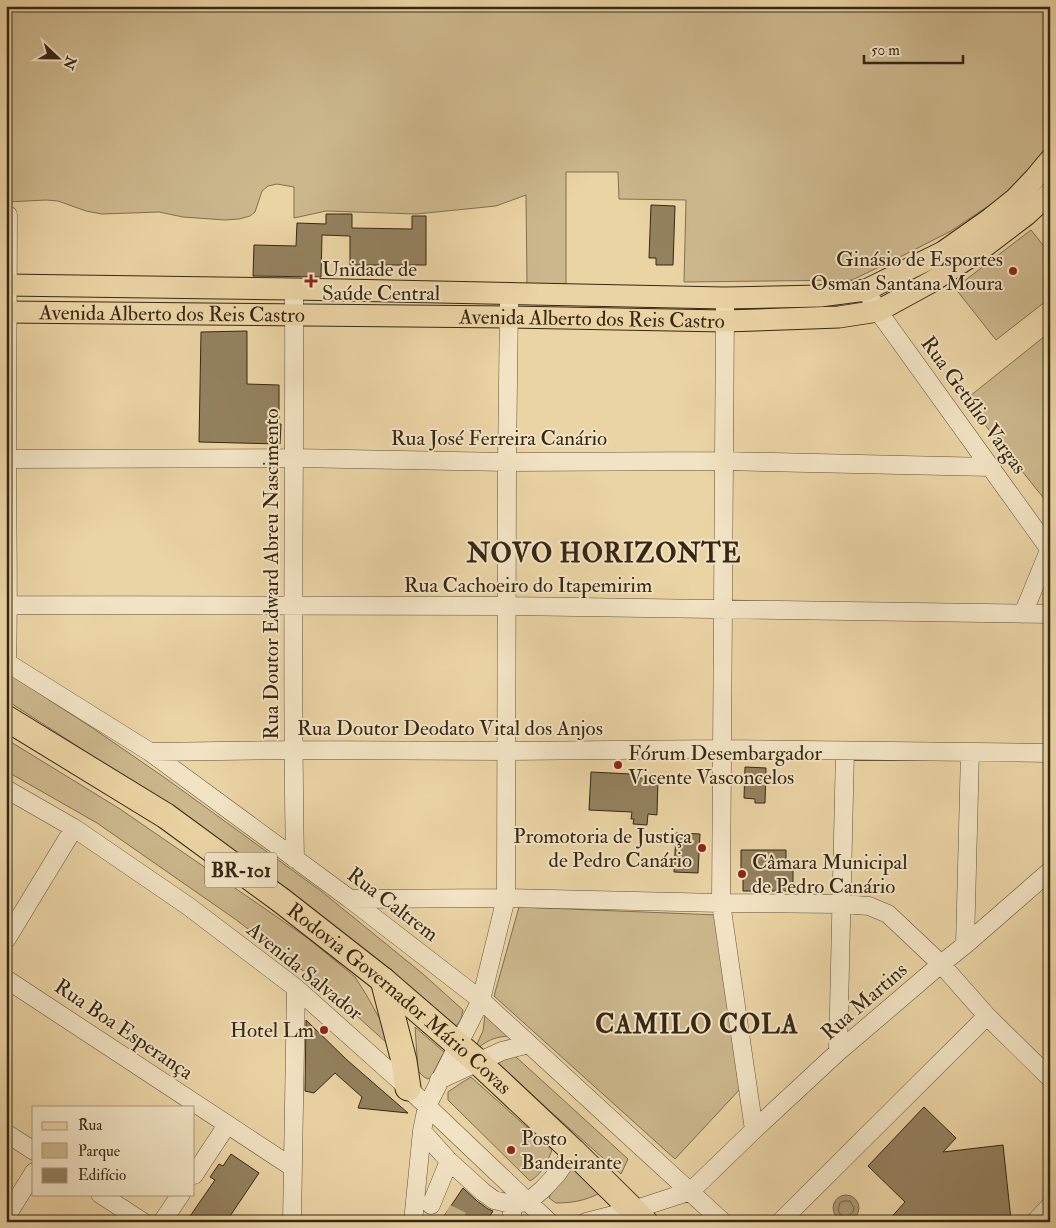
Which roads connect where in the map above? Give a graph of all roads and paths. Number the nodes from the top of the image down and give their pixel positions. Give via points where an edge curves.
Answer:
1 (1050, 160) edge
2 (1050, 193) edge
3 (8, 214) dead end
4 (7, 285) edge
5 (294, 289) junction
6 (866, 290) junction
7 (510, 293) junction
8 (724, 298) junction
9 (878, 310) junction
10 (7, 312) edge
11 (294, 315) junction
12 (509, 317) junction
13 (725, 321) junction
14 (294, 458) junction
15 (6, 459) edge
16 (724, 461) junction
17 (507, 462) junction
18 (991, 467) junction
19 (1050, 549) edge
20 (7, 605) edge
21 (292, 606) junction
22 (508, 606) junction
23 (723, 609) junction
24 (1023, 614) junction
25 (1050, 614) edge
26 (7, 662) edge
27 (6, 718) edge
28 (722, 749) junction
29 (293, 750) junction
30 (507, 751) junction
31 (845, 751) junction
32 (150, 752) junction
33 (970, 752) junction
34 (1050, 753) edge
35 (6, 789) edge
36 (74, 828) junction
37 (295, 859) junction
38 (1050, 871) edge
39 (506, 898) junction
40 (350, 899) junction
41 (721, 903) junction
42 (842, 904) junction
43 (6, 940) edge
44 (965, 945) junction
45 (941, 964) junction
46 (6, 978) edge
47 (383, 980) junction
48 (296, 988) junction
49 (481, 1000) junction
50 (987, 1016) junction
51 (528, 1044) junction
52 (459, 1045) junction
53 (838, 1052) junction
54 (478, 1062) junction
55 (1050, 1078) edge
56 (440, 1080) junction
57 (408, 1088) junction
58 (427, 1106) junction
59 (228, 1125) junction
60 (754, 1130) junction
61 (422, 1131) junction
62 (6, 1132) edge
63 (32, 1150) edge
64 (573, 1151) junction
65 (449, 1161) junction
66 (292, 1167) junction
67 (195, 1174) edge
68 (32, 1175) edge
69 (691, 1191) junction
70 (103, 1196) edge
71 (180, 1196) edge
72 (528, 1202) junction
73 (510, 1204) junction
74 (431, 1205) junction
75 (1050, 1206) edge
76 (640, 1216) edge
77 (6, 1217) edge
78 (142, 1222) edge
79 (162, 1222) edge
80 (292, 1222) edge
81 (413, 1222) edge
82 (513, 1222) edge
83 (549, 1222) edge
84 (586, 1222) edge
85 (723, 1222) edge
86 (780, 1222) edge
87 (1035, 1222) edge

1 - 6 main road, Avenida Alberto dos Reis Castro via 1015,198 990,219 943,252
2 - 9 main road, Avenida Alberto dos Reis Castro via 976,253
3 - 4 street
4 - 5 main road, Avenida Alberto dos Reis Castro
4 - 10 street
5 - 7 main road, Avenida Alberto dos Reis Castro
5 - 11 street, Rua Doutor Edward Abreu Nascimento
6 - 8 main road, Avenida Alberto dos Reis Castro via 820,296
6 - 9 street, Rua Getúlio Vargas
7 - 8 main road, Avenida Alberto dos Reis Castro
7 - 12 street
8 - 13 street
9 - 13 main road, Avenida Alberto dos Reis Castro via 840,316
9 - 18 street, Rua Getúlio Vargas
10 - 11 main road, Avenida Alberto dos Reis Castro
10 - 15 street
11 - 12 main road, Avenida Alberto dos Reis Castro
11 - 14 street, Rua Doutor Edward Abreu Nascimento
12 - 13 main road, Avenida Alberto dos Reis Castro
12 - 17 street
13 - 16 street
14 - 15 street, Rua José Ferreira Canário
14 - 17 street, Rua José Ferreira Canário
14 - 21 street, Rua Doutor Edward Abreu Nascimento
15 - 20 street
16 - 17 street, Rua José Ferreira Canário
16 - 18 street, Rua José Ferreira Canário
16 - 23 street
17 - 22 street
18 - 19 street, Rua Getúlio Vargas
19 - 24 street
20 - 21 street, Rua Cachoeiro do Itapemirim
20 - 26 street
21 - 22 street, Rua Cachoeiro do Itapemirim
21 - 29 street, Rua Doutor Edward Abreu Nascimento
22 - 23 street, Rua Cachoeiro do Itapemirim
22 - 30 street
23 - 24 street, Rua Cachoeiro do Itapemirim
23 - 28 street
24 - 25 street, Rua Cachoeiro do Itapemirim
26 - 32 street, Rua Caltrem
27 - 47 highway, Rodovia Governador Mário Covas / BR-101 via 166,816
28 - 30 street, Rua Doutor Deodato Vital dos Anjos
28 - 31 street, Rua Doutor Deodato Vital dos Anjos
28 - 41 street
29 - 30 street, Rua Doutor Deodato Vital dos Anjos
29 - 32 street, Rua Doutor Deodato Vital dos Anjos
29 - 37 street, Rua Doutor Edward Abreu Nascimento
30 - 39 street
31 - 33 street, Rua Doutor Deodato Vital dos Anjos
31 - 42 street
32 - 37 street, Rua Caltrem
33 - 34 street, Rua Doutor Deodato Vital dos Anjos
33 - 44 street
35 - 36 street, Avenida Salvador
36 - 43 street
36 - 48 street, Avenida Salvador via 188,906
37 - 40 street, Rua Caltrem
38 - 44 street, Rua Martins
39 - 40 street
39 - 41 street
39 - 49 street
40 - 49 street, Rua Caltrem
41 - 42 street
41 - 60 street
42 - 45 street via 870,906 888,914
42 - 53 street
44 - 45 street, Rua Martins
45 - 50 street
45 - 53 street, Rua Martins
46 - 59 street, Rua Boa Esperança
47 - 52 highway, Rodovia Governador Mário Covas / BR-101
47 - 57 highway
48 - 57 street, Avenida Salvador
48 - 66 street
49 - 51 street, Rua Caltrem
49 - 52 street
50 - 55 street
50 - 86 street
51 - 54 street
51 - 69 street, Rua Caltrem
52 - 54 highway, Rodovia Governador Mário Covas / BR-101
52 - 56 street
53 - 60 street, Rua Martins
54 - 56 street
54 - 64 highway, Rodovia Governador Mário Covas / BR-101
56 - 58 street
57 - 58 street, Avenida Salvador
58 - 61 street
58 - 72 street, Avenida Salvador
59 - 66 street, Rua Boa Esperança
59 - 67 street
60 - 69 street, Rua Martins
61 - 65 street
61 - 74 street
62 - 63 street
64 - 72 street via 557,1174
64 - 76 highway, Rodovia Governador Mário Covas / BR-101
65 - 73 street via 494,1200
65 - 74 street
66 - 80 street
68 - 77 street
69 - 76 street, Rua Martins
69 - 85 street, Rua Caltrem
70 - 78 street
71 - 79 street
72 - 73 street
72 - 83 street, Avenida Salvador
73 - 82 street
74 - 81 street
75 - 87 street
76 - 84 street, Rua Martins

